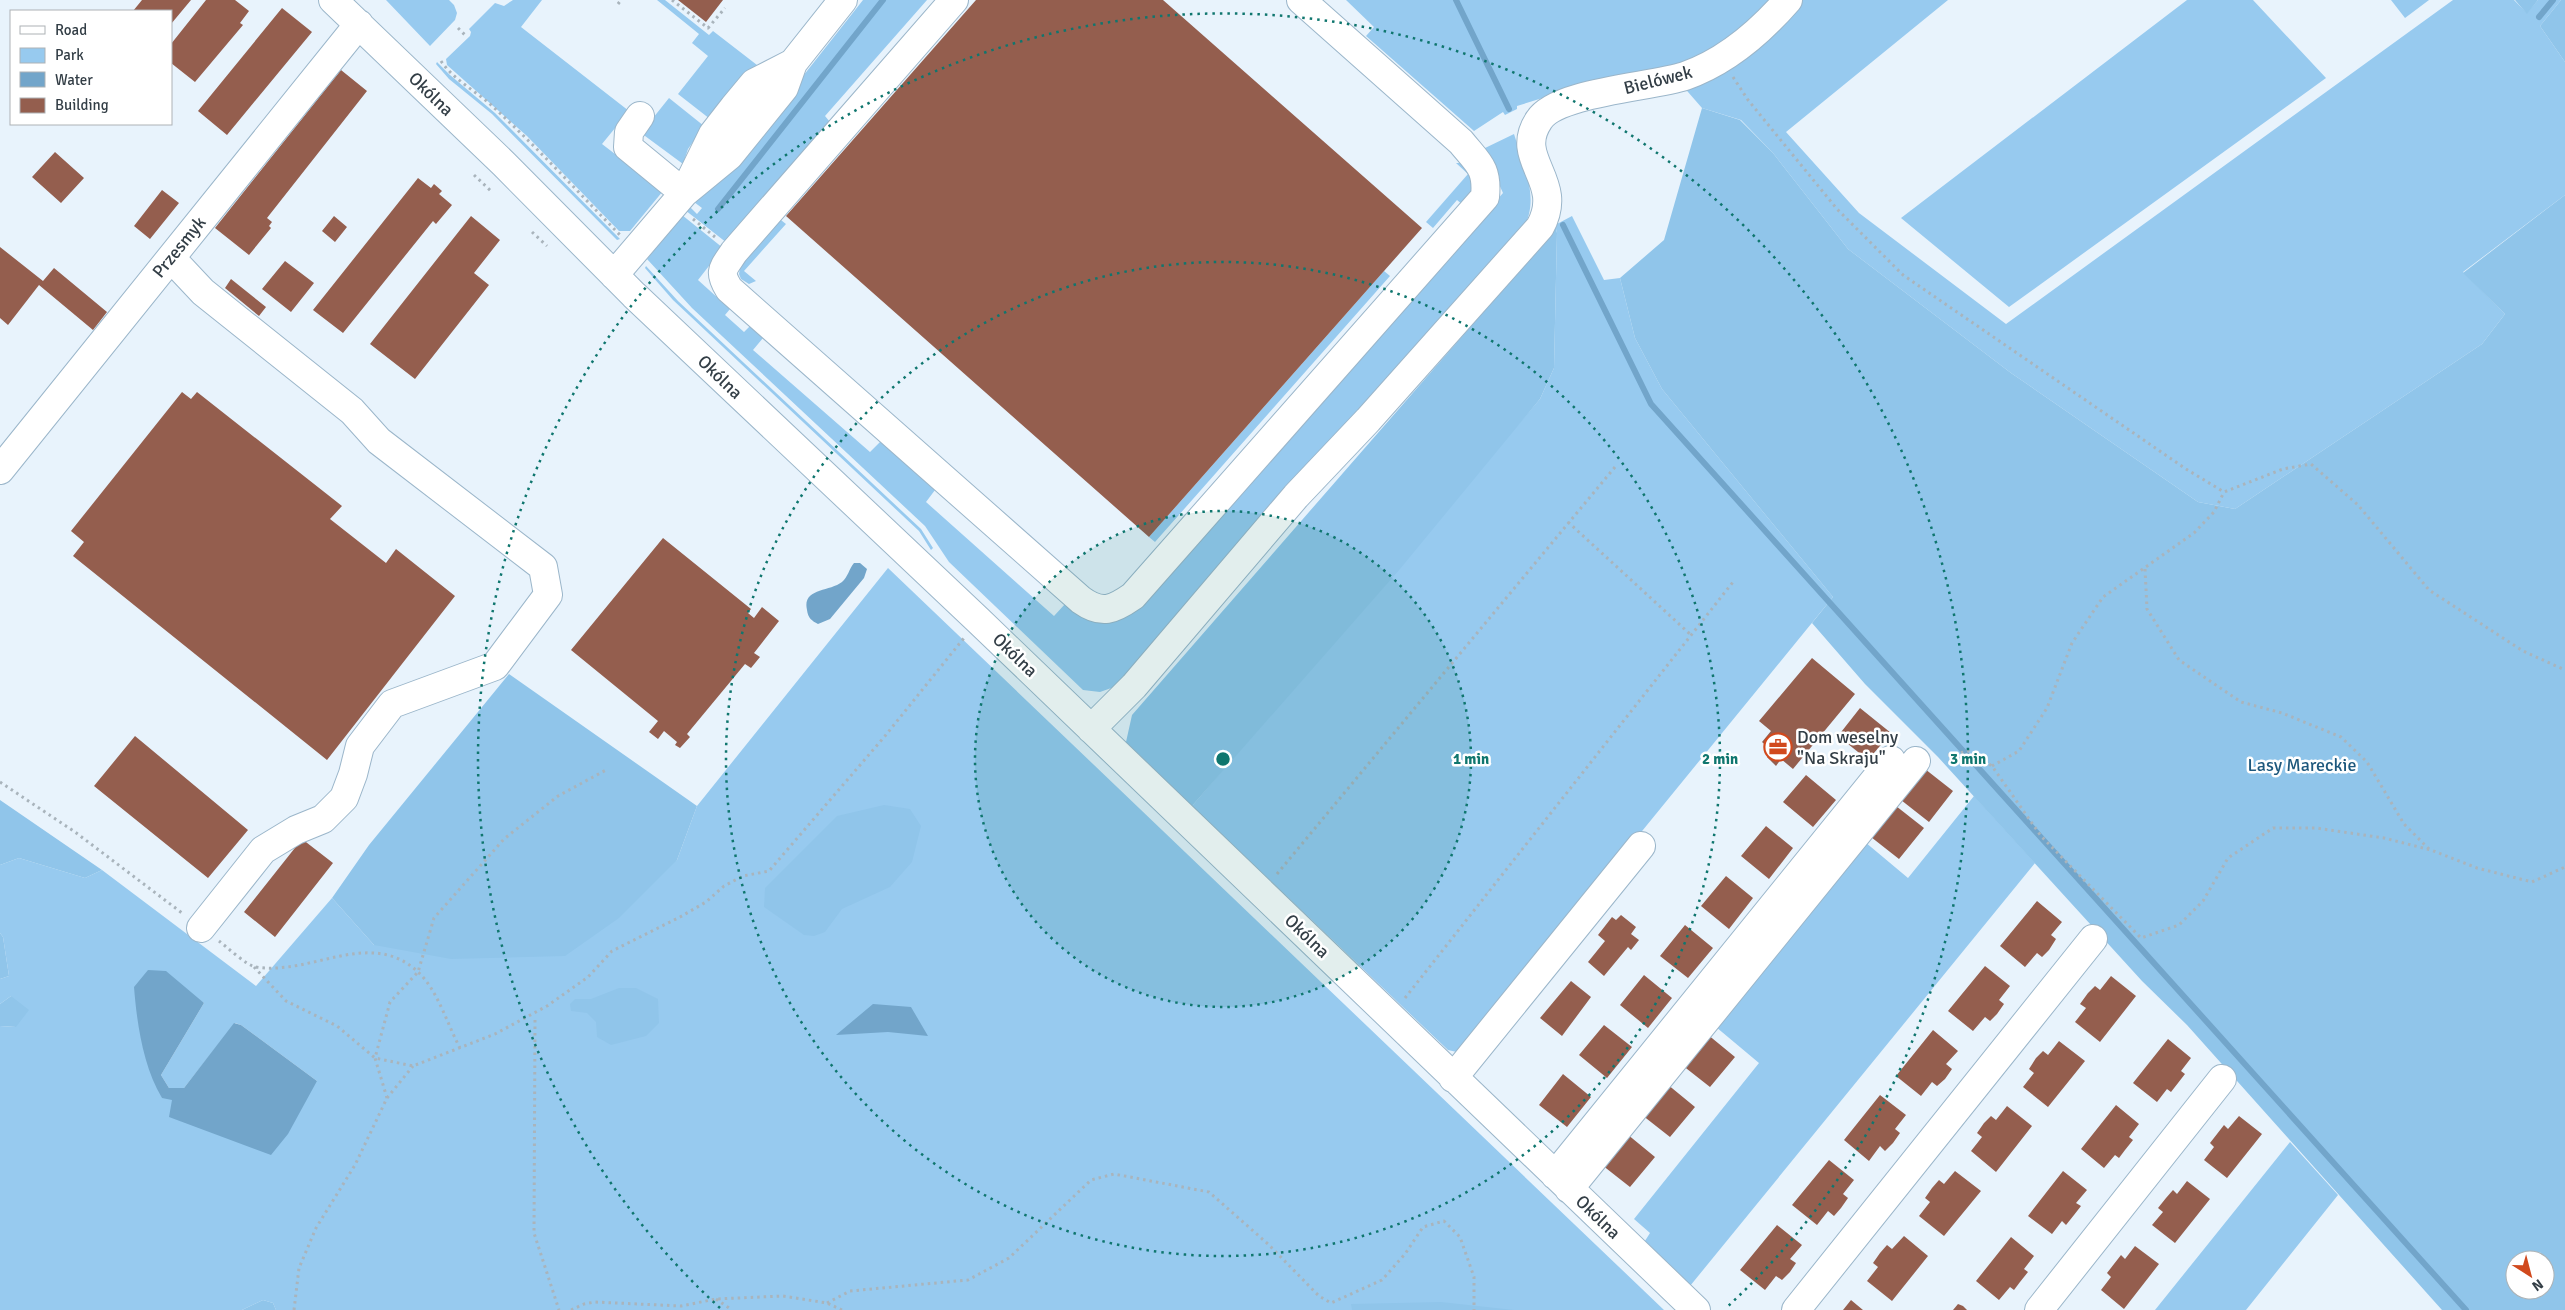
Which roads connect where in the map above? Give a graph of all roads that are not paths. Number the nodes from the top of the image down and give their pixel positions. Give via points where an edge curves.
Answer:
1 (334, 0) edge
2 (843, 0) edge
3 (954, 0) edge
4 (1301, 0) edge
5 (1788, 0) edge
6 (359, 24) junction
7 (640, 116) dead end
8 (684, 193) junction
9 (171, 258) junction
10 (614, 276) junction
11 (0, 470) edge
12 (1091, 729) junction
13 (1904, 760) dead end
14 (1641, 846) dead end
15 (201, 928) dead end
16 (2093, 939) dead end
17 (1453, 1078) junction
18 (2222, 1079) dead end
19 (1562, 1182) junction
20 (1696, 1310) edge
21 (1796, 1310) edge
22 (2039, 1310) edge

1 - 6 street, Okólna
2 - 8 street via 793,63 754,83 713,134
3 - 4 street via 734,252 722,271 722,278 729,289 1081,600 1092,608 1106,610 1133,596 1485,197 1487,180 1481,166 1461,142
5 - 12 street, Bielówek via 1756,32 1722,57 1685,76 1561,103 1540,118 1531,144 1534,160 1548,189 1549,200 1540,227 1296,496 1134,686
6 - 9 street, Przesmyk
6 - 10 street, Okólna
7 - 8 street via 629,132 628,147
8 - 10 street
9 - 11 street, Przesmyk
9 - 15 street via 202,292 352,411 379,441 543,567 548,595 495,666 392,704 360,746 344,798 322,819 262,850
10 - 12 street, Okólna
12 - 17 street, Okólna
13 - 19 street
14 - 17 street
16 - 21 street
17 - 19 street, Okólna
18 - 22 street
19 - 20 street, Okólna

